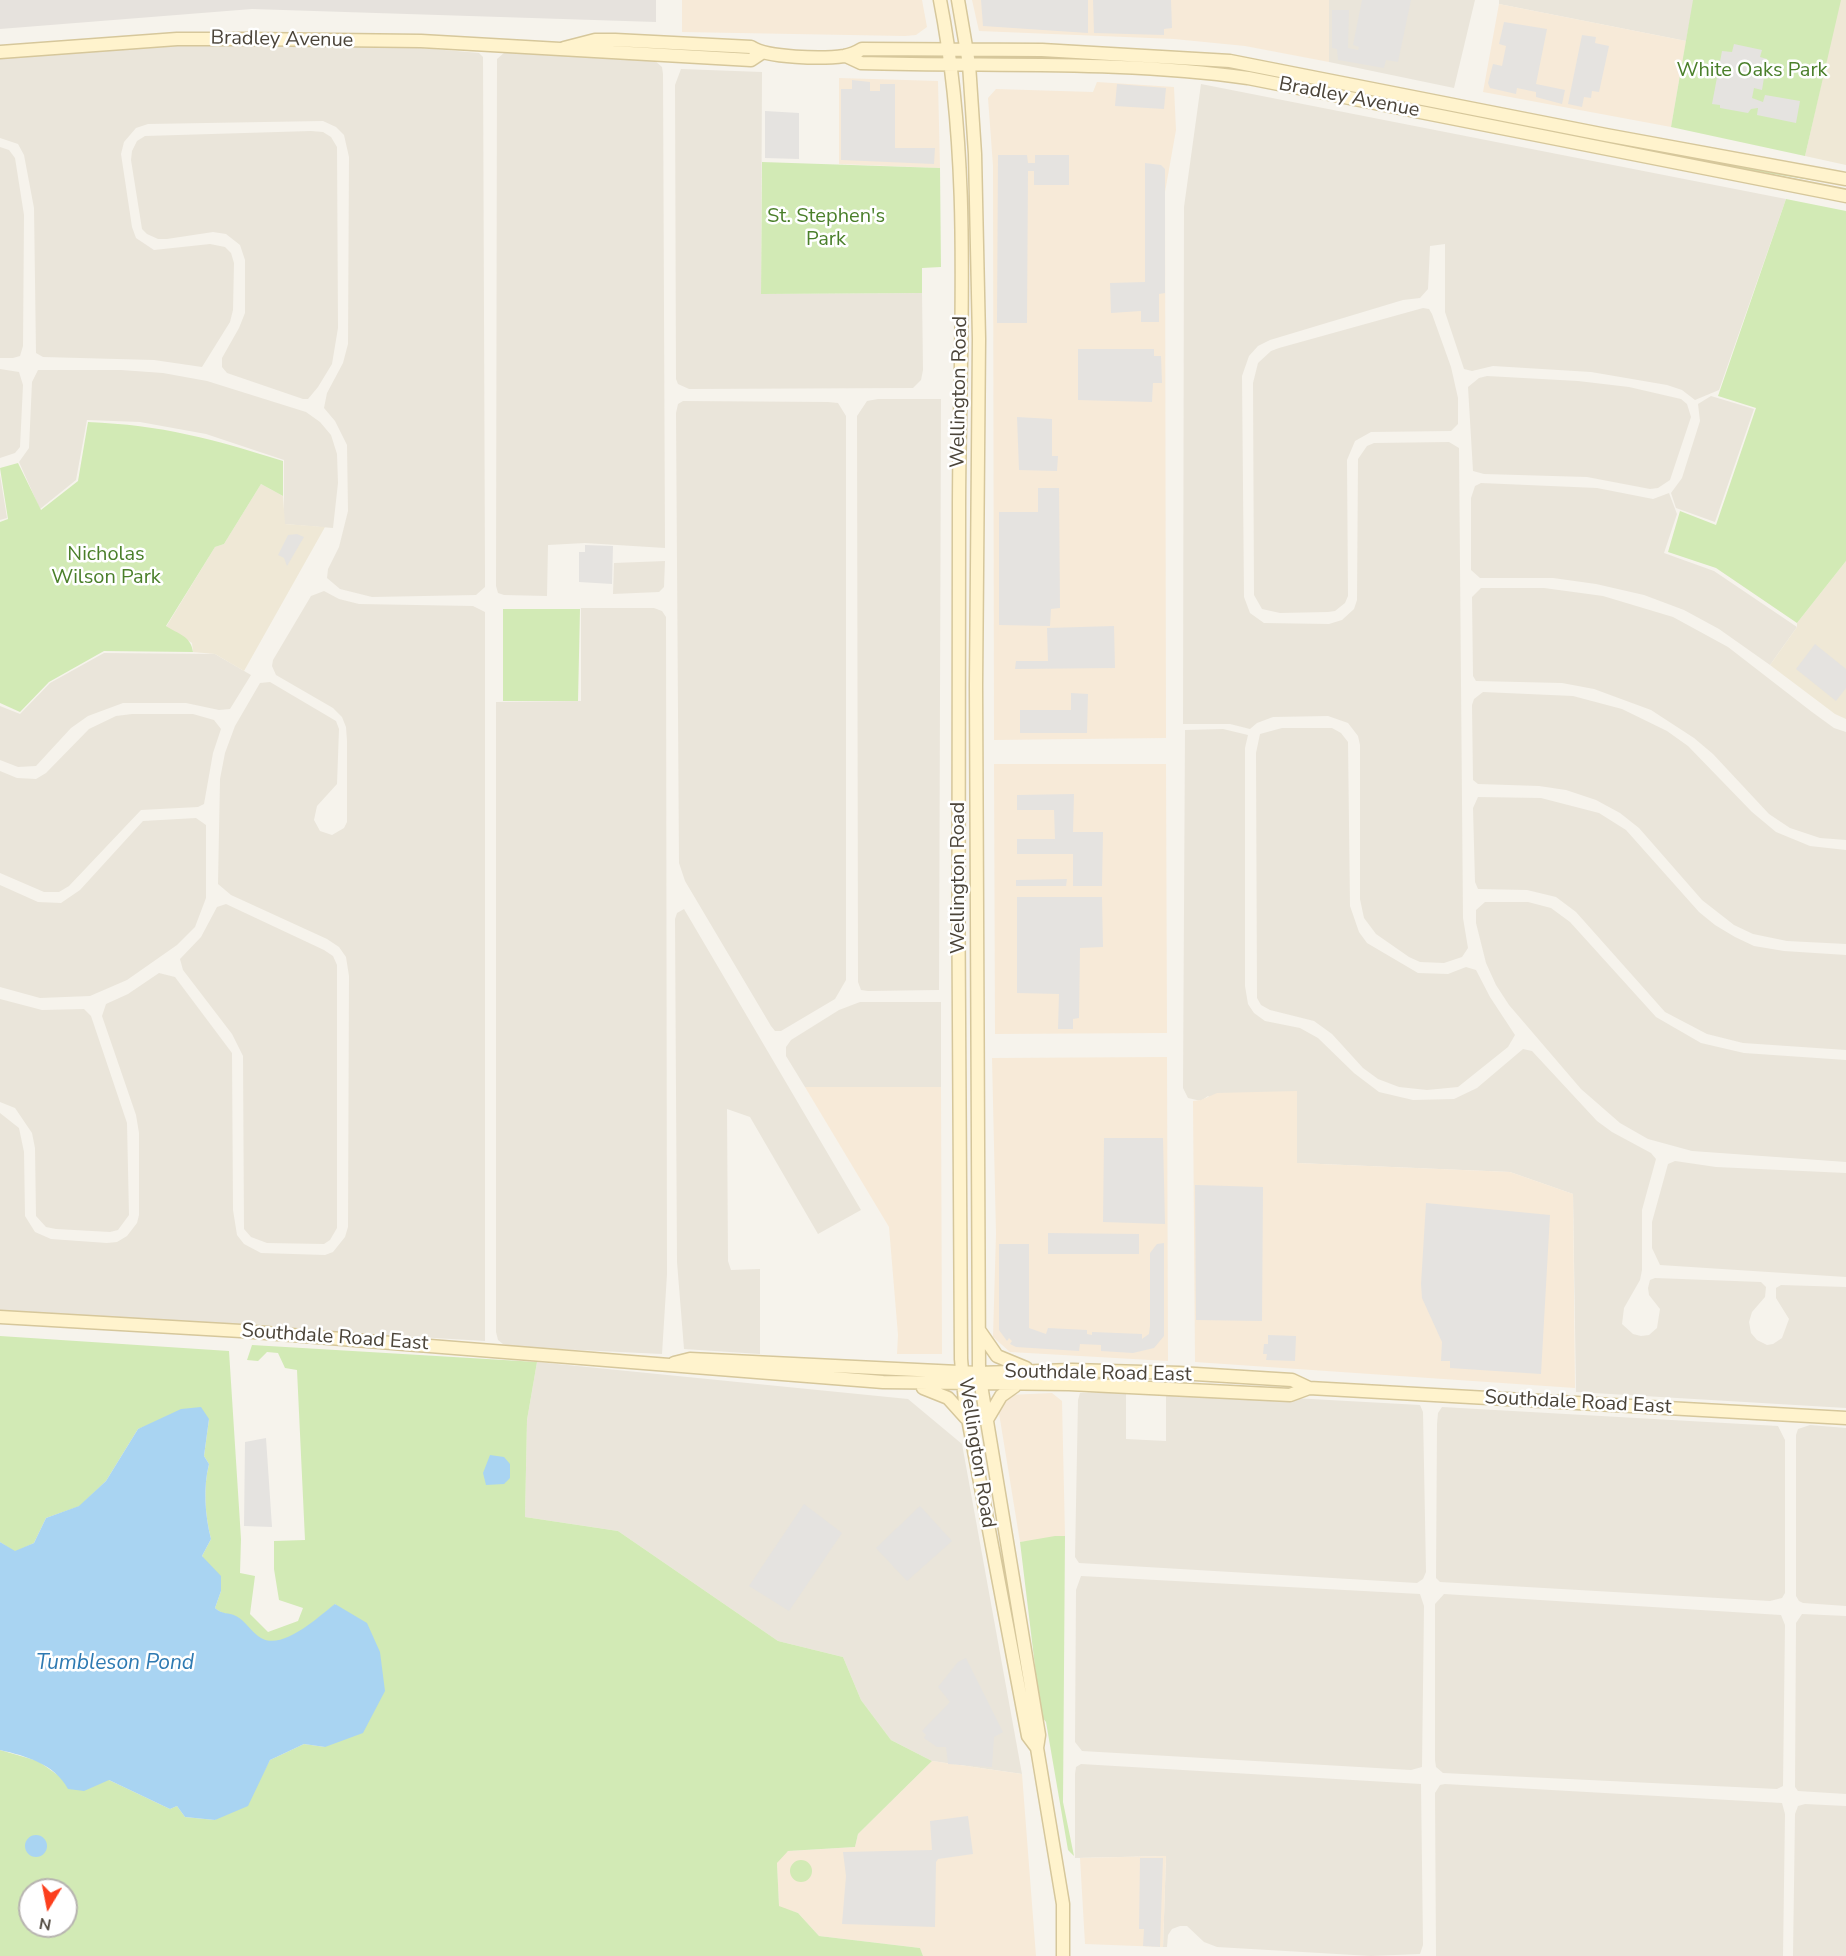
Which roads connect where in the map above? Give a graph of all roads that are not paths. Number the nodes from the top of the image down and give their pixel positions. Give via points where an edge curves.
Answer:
1 (940, 0) edge
2 (958, 0) edge
3 (950, 49) junction
4 (967, 49) junction
5 (0, 52) edge
6 (846, 56) junction
7 (969, 64) junction
8 (952, 65) junction
9 (1846, 179) edge
10 (1846, 196) edge
11 (960, 1113) junction
12 (977, 1114) junction
13 (0, 1317) edge
14 (978, 1329) junction
15 (670, 1364) junction
16 (1036, 1371) junction
17 (963, 1372) junction
18 (980, 1379) junction
19 (910, 1384) junction
20 (963, 1385) junction
21 (1019, 1385) junction
22 (1310, 1388) junction
23 (988, 1418) junction
24 (1846, 1418) edge
25 (968, 1422) junction
26 (1037, 1748) junction
27 (1063, 1956) edge

1 - 3 main road, Wellington Road
2 - 4 main road, Wellington Road
3 - 4 main road, Bradley Avenue
3 - 6 main road, Bradley Avenue via 862,49
3 - 8 main road, Wellington Road
4 - 7 main road, Wellington Road
4 - 9 main road, Bradley Avenue via 1178,56 1248,63
5 - 6 main road, Bradley Avenue via 177,39 421,41 564,48 595,40 615,40 751,47 760,54
6 - 8 main road, Bradley Avenue via 861,63
7 - 8 main road, Bradley Avenue
7 - 10 main road, Bradley Avenue via 1163,69 1248,78
7 - 12 main road, Wellington Road via 979,339
8 - 11 main road, Wellington Road via 962,256
11 - 12 main road
11 - 17 main road, Wellington Road
12 - 14 main road, Wellington Road
13 - 15 main road, Southdale Road East
14 - 16 main road via 997,1356
14 - 18 main road, Wellington Road
15 - 17 main road, Southdale Road East via 690,1359
15 - 19 main road, Southdale Road East
16 - 18 main road, Southdale Road East
16 - 22 main road, Southdale Road East via 1179,1373 1292,1380
17 - 18 main road, Southdale Road East
17 - 20 main road, Wellington Road
18 - 20 main road, Southdale Road East
18 - 21 main road, Southdale Road East
18 - 23 main road, Wellington Road
19 - 20 main road, Southdale Road East
19 - 25 main road via 948,1398
20 - 25 main road, Wellington Road
21 - 22 main road, Southdale Road East via 1080,1384 1290,1395
21 - 23 main road via 1004,1392
22 - 24 main road, Southdale Road East
23 - 26 main road, Wellington Road via 1039,1736
25 - 26 main road, Wellington Road via 1028,1736
26 - 27 main road, Wellington Road via 1063,1904

